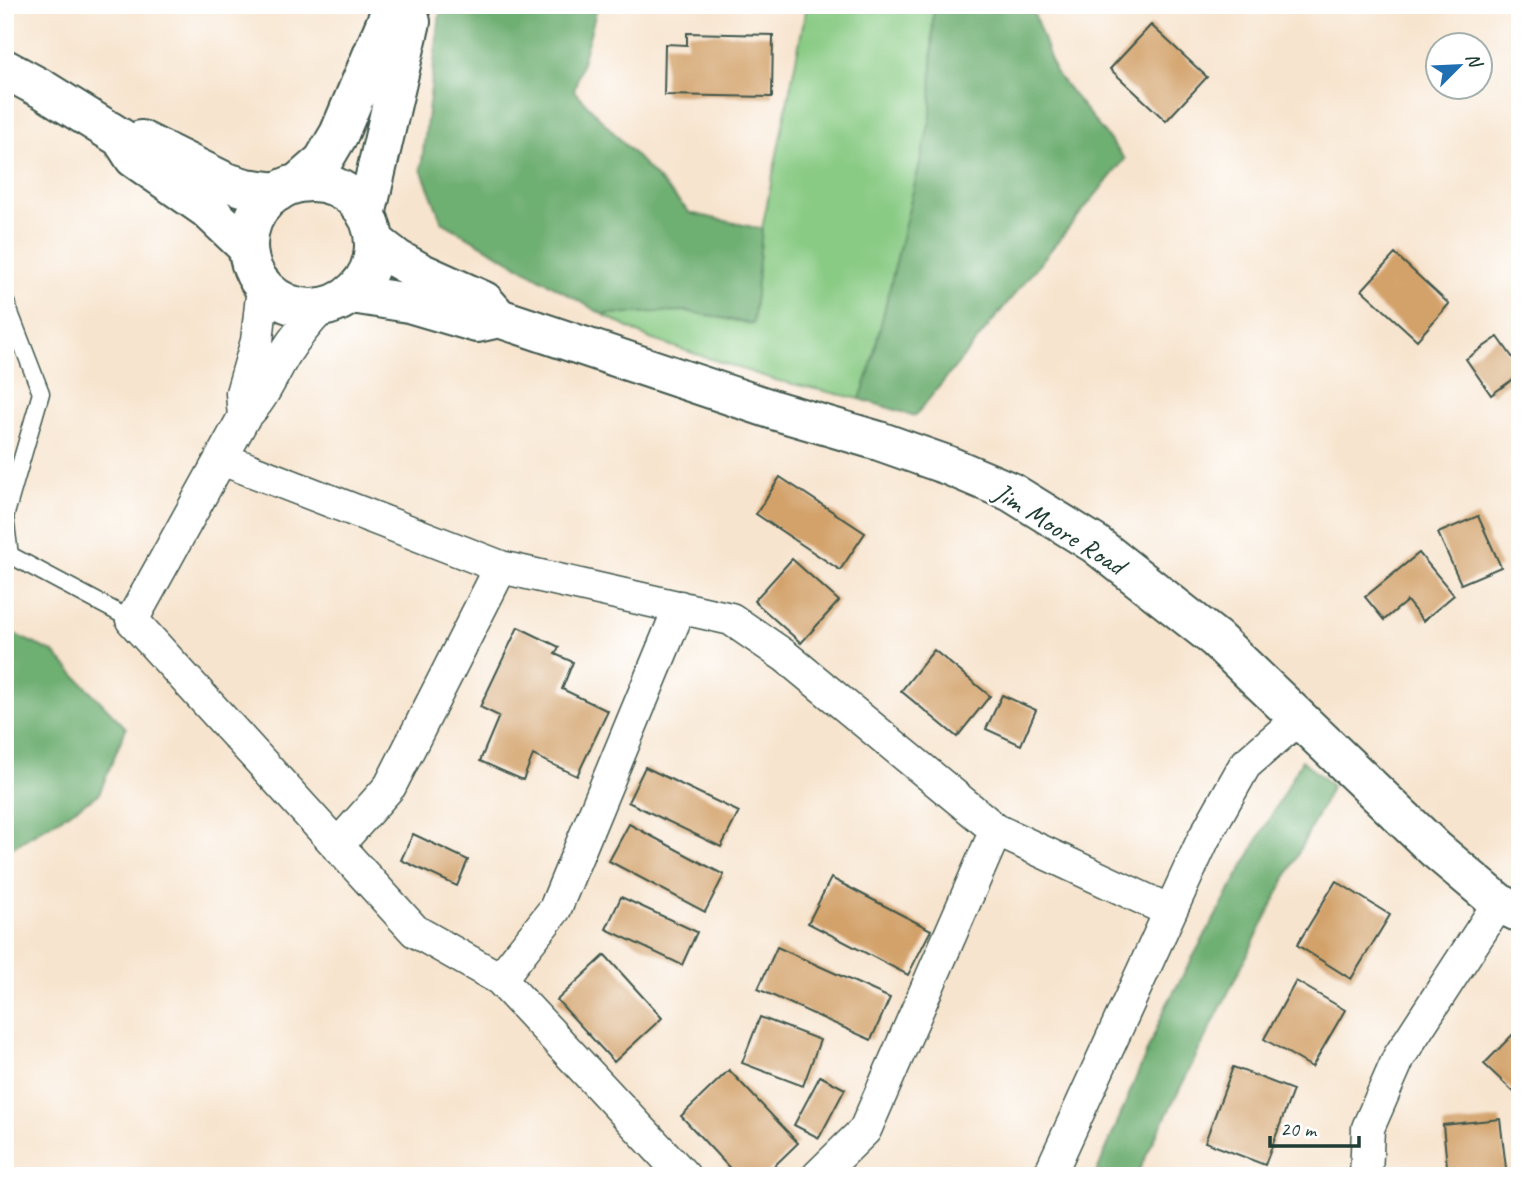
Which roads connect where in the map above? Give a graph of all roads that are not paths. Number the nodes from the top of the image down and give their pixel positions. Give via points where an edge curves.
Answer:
1 (399, 5) edge
2 (406, 5) edge
3 (5, 69) edge
4 (121, 138) junction
5 (289, 187) junction
6 (370, 228) junction
7 (247, 247) junction
8 (263, 287) junction
9 (5, 300) edge
10 (336, 301) junction
11 (499, 318) junction
12 (244, 417) junction
13 (222, 459) junction
14 (500, 567) junction
15 (680, 607) junction
16 (132, 621) junction
17 (1298, 719) junction
18 (996, 830) junction
19 (337, 846) junction
20 (1509, 908) edge
21 (1170, 911) junction
22 (500, 979) junction
23 (684, 1176) edge
24 (818, 1176) edge
25 (1049, 1176) edge
26 (1366, 1176) edge

1 - 5 street via 389,15 323,161
2 - 6 street via 411,22
3 - 4 street
4 - 5 street via 142,140 246,188
4 - 7 street via 134,158 207,209
5 - 6 street via 320,183 339,189 356,201
5 - 7 street via 262,203 247,231
6 - 10 street via 372,262 364,280
6 - 11 street, Jim Moore Road via 397,259 484,301
7 - 8 street
8 - 10 street via 282,301 304,308
8 - 12 street via 257,341 242,393
9 - 16 lane via 41,393 5,517 10,555
10 - 11 street, Jim Moore Road via 409,303 477,324
10 - 12 street via 306,323 259,404
11 - 17 street, Jim Moore Road via 879,441 1011,492 1095,544 1216,639
12 - 13 street
13 - 14 street
13 - 16 street
14 - 15 street
14 - 19 street via 390,786
15 - 18 street via 731,619 785,656
15 - 22 street via 555,909
16 - 19 street
17 - 20 street, Jim Moore Road via 1435,849
17 - 21 street via 1244,765
18 - 21 street
18 - 24 street via 864,1130
19 - 22 street via 415,931
20 - 26 street via 1399,1057 1368,1128
21 - 25 street
22 - 23 street

